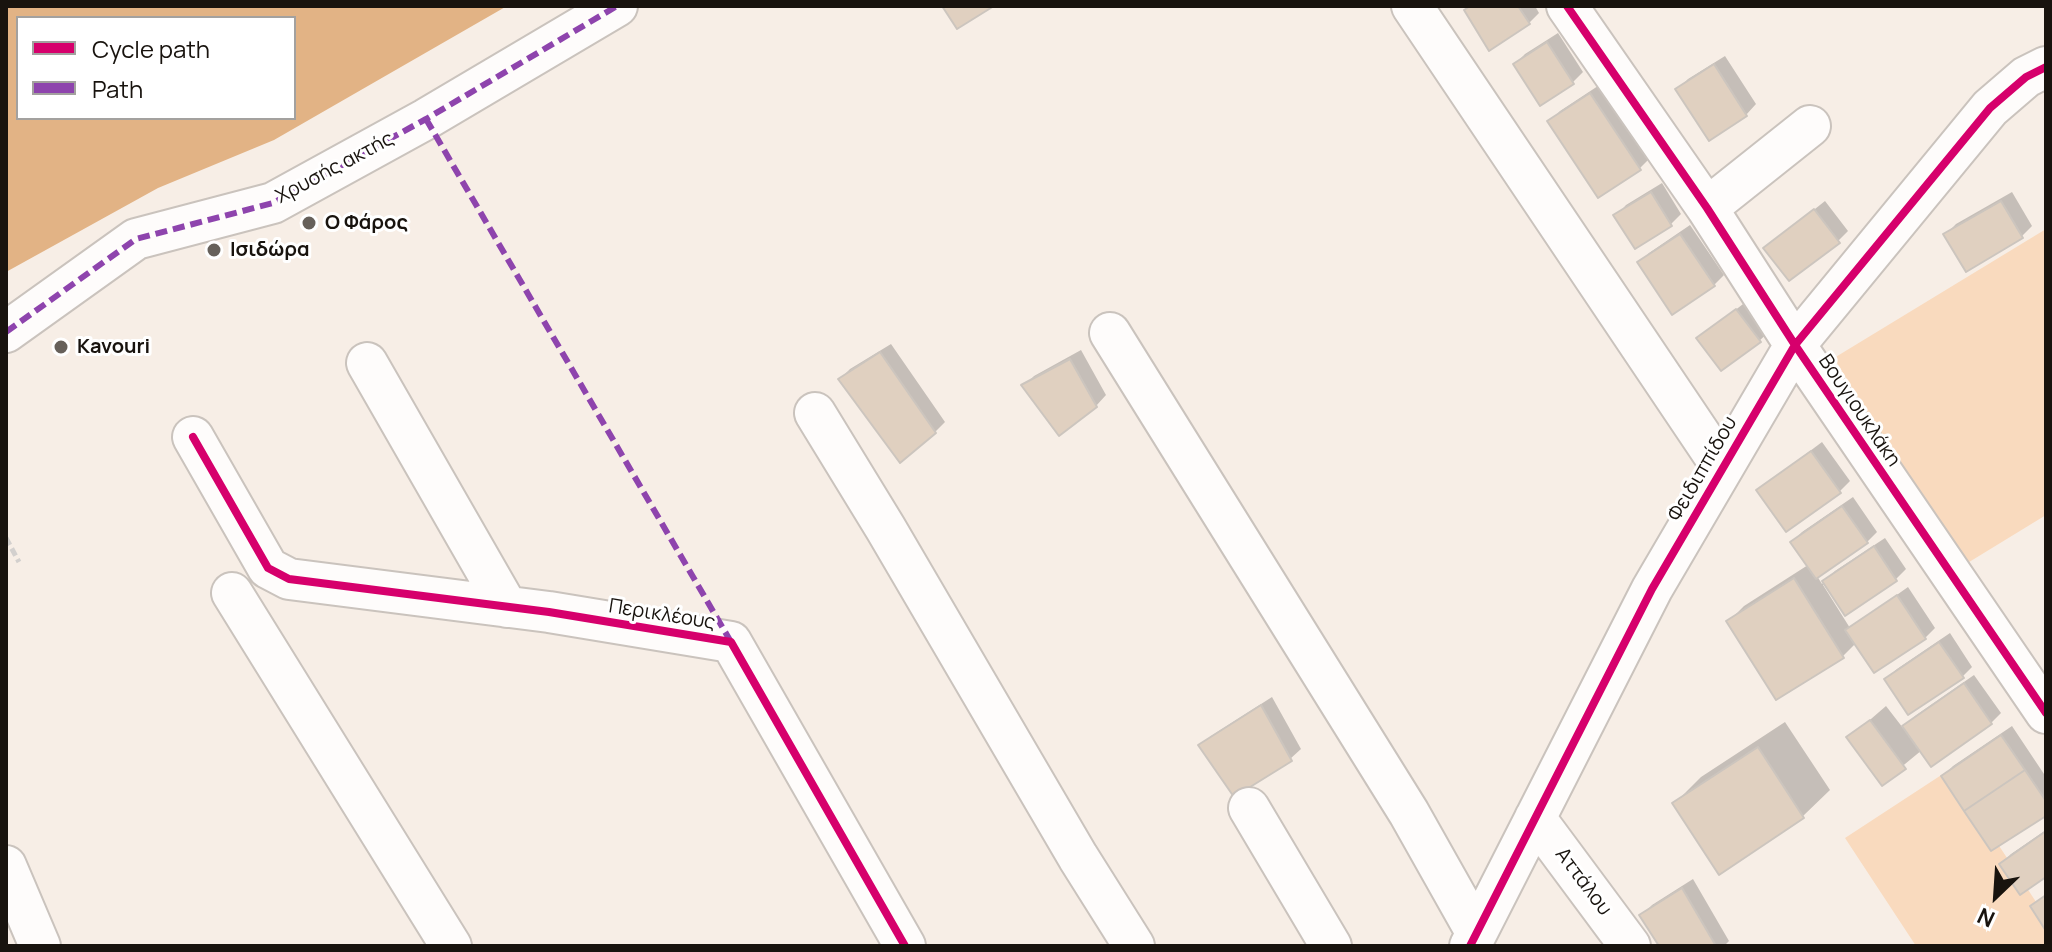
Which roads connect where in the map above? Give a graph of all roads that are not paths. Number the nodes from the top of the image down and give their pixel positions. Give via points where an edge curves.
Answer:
1 (617, 6) edge
2 (1412, 6) edge
3 (1567, 6) edge
4 (2046, 67) edge
5 (1810, 126) dead end
6 (1707, 208) junction
7 (6, 332) edge
8 (1110, 333) dead end
9 (1795, 345) junction
10 (367, 363) dead end
11 (815, 413) dead end
12 (193, 437) dead end
13 (1722, 467) junction
14 (232, 593) dead end
15 (507, 607) junction
16 (2046, 713) edge
17 (1249, 808) dead end
18 (1535, 818) junction
19 (6, 866) edge
20 (1473, 939) edge
21 (40, 946) edge
22 (451, 946) edge
23 (905, 946) edge
24 (1134, 946) edge
25 (1331, 946) edge
26 (1630, 946) edge

1 - 7 street, Χρυσής ακτής via 273,203 136,239
2 - 13 street
3 - 6 street, Βουγιουκλάκη
4 - 9 street, Φειδιππίδου via 1990,108
5 - 6 street
6 - 9 street, Βουγιουκλάκη
8 - 20 street via 1409,813
9 - 13 street, Φειδιππίδου
9 - 16 street, Βουγιουκλάκη
10 - 15 street
11 - 24 street
12 - 15 street, Περικλέους via 268,568 289,579
13 - 18 street, Φειδιππίδου via 1652,589
14 - 22 street
15 - 23 street, Περικλέους via 731,642
17 - 25 street
18 - 20 street, Φειδιππίδου
18 - 26 street, Αττάλου
19 - 21 street

